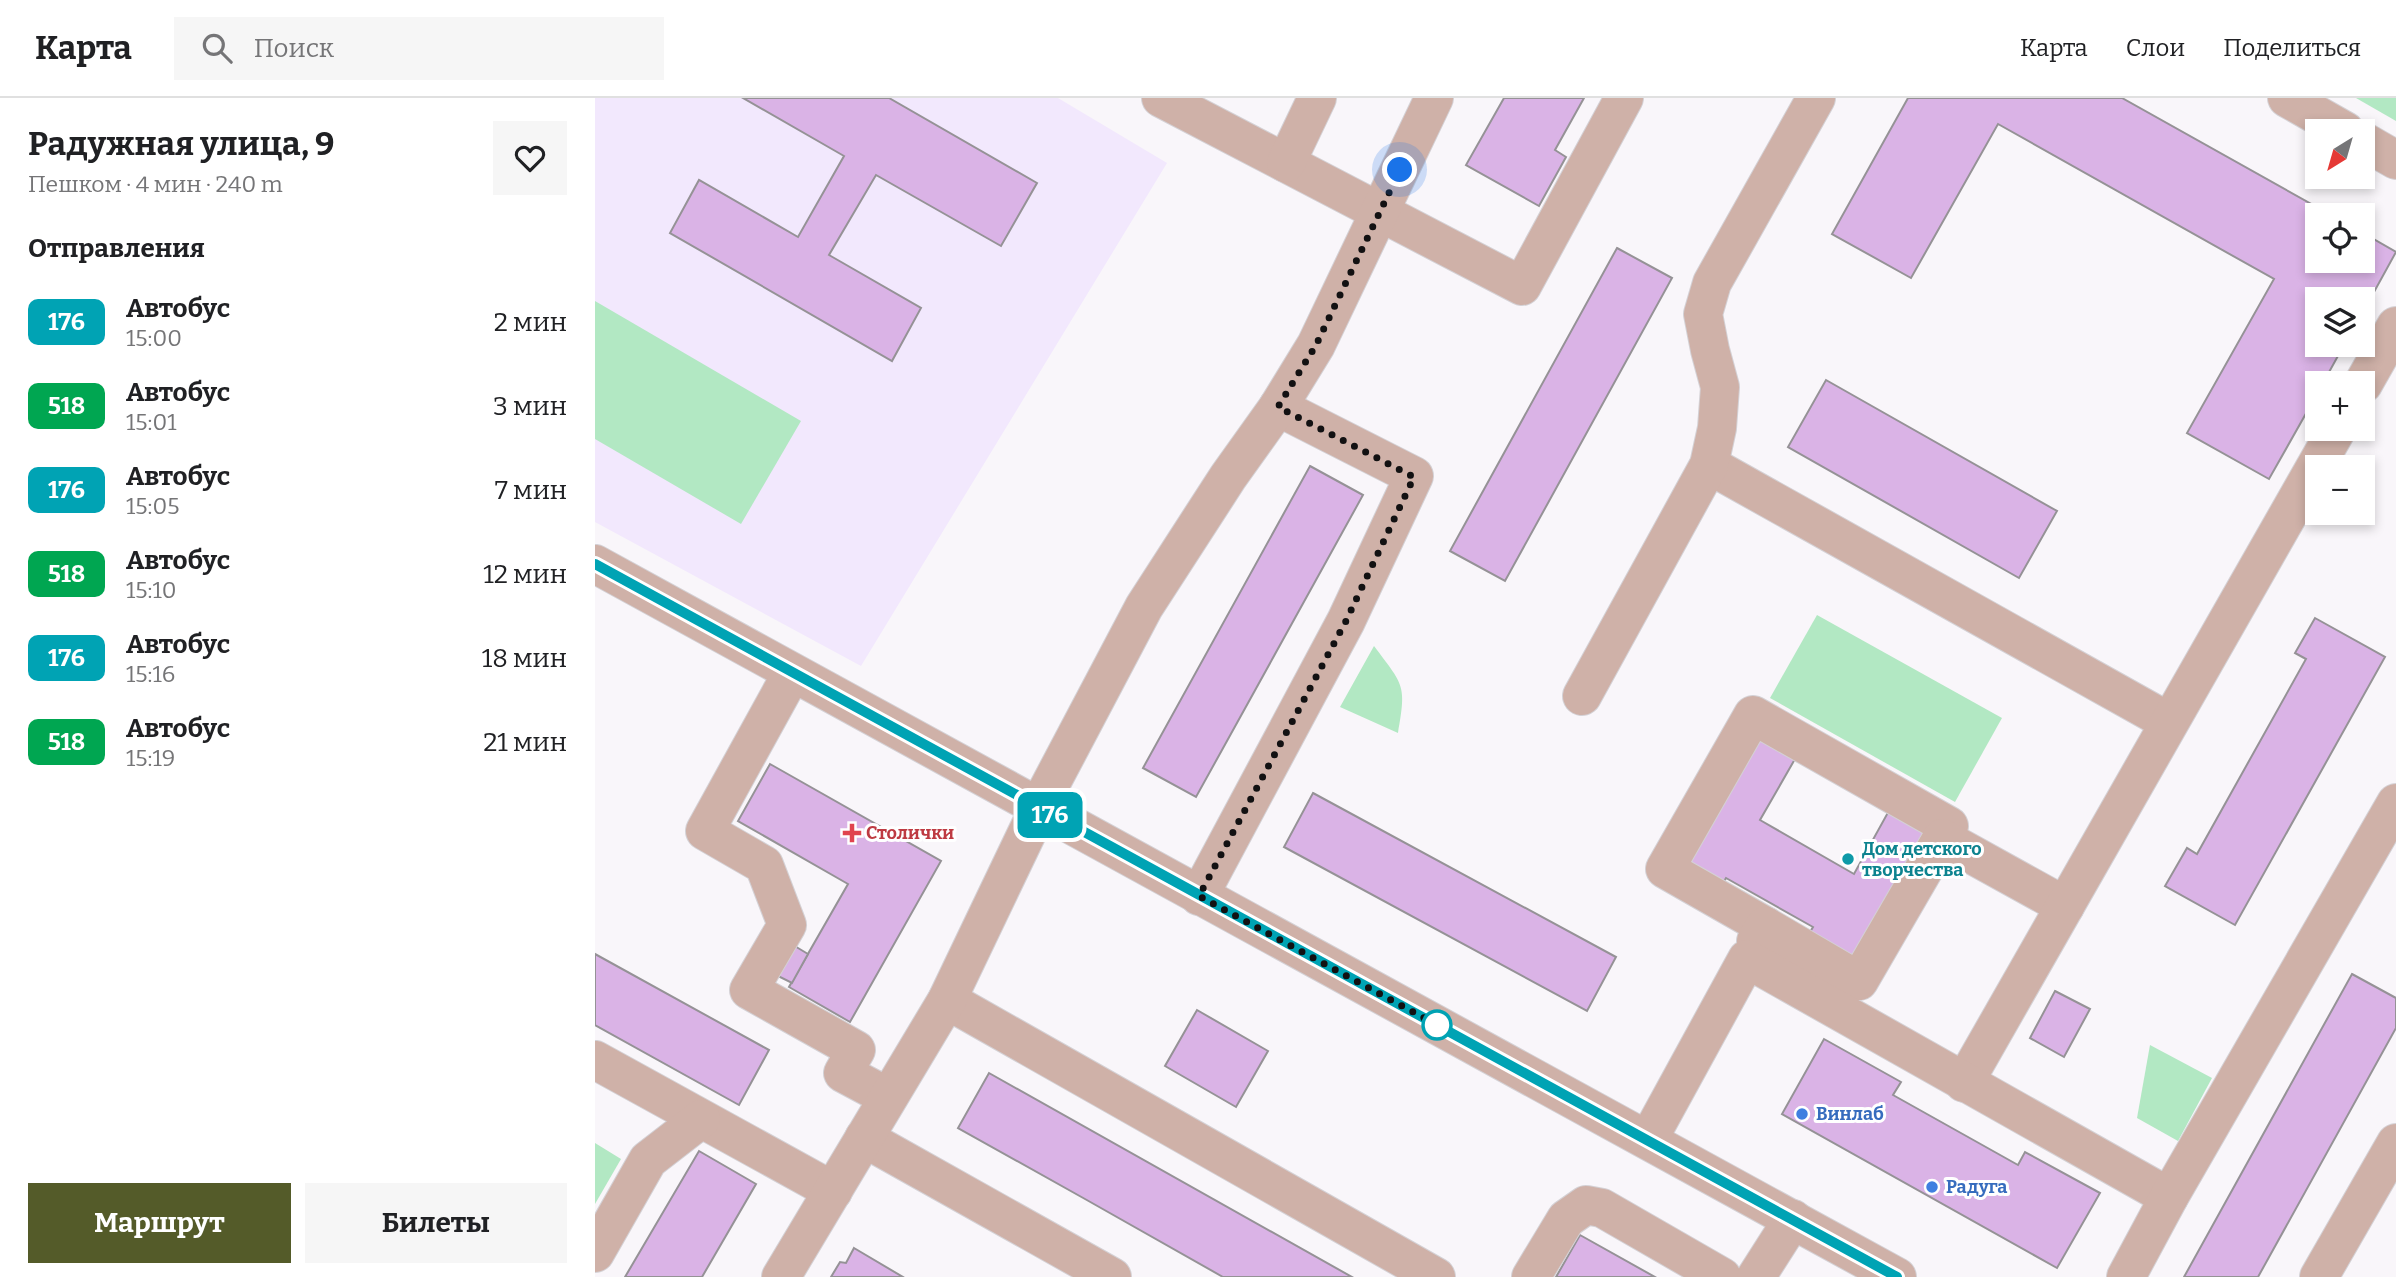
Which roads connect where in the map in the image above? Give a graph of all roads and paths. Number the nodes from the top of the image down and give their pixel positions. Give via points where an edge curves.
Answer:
1 (1161, 98) edge
2 (1317, 98) edge
3 (1624, 98) edge
4 (1816, 98) edge
5 (2287, 98) edge
6 (1426, 101) edge
7 (2324, 119) edge
8 (2375, 148) edge
9 (2396, 160) edge
10 (1286, 163) junction
11 (1381, 212) junction
12 (2396, 326) edge
13 (2370, 371) edge
14 (1278, 407) junction
15 (2330, 441) edge
16 (1709, 464) junction
17 (595, 564) edge
18 (792, 673) junction
19 (1581, 696) dead end
20 (2169, 722) junction
21 (2396, 803) edge
22 (1039, 808) junction
23 (1942, 838) junction
24 (1199, 896) junction
25 (2065, 906) junction
26 (947, 1000) junction
27 (595, 1060) edge
28 (1964, 1083) junction
29 (888, 1097) junction
30 (701, 1118) junction
31 (864, 1138) junction
32 (1648, 1140) junction
33 (2396, 1143) edge
34 (833, 1191) junction
35 (2169, 1197) junction
36 (1793, 1219) junction
37 (595, 1253) edge
38 (781, 1277) edge
39 (1112, 1277) edge
40 (1436, 1277) edge
41 (1531, 1277) edge
42 (1722, 1277) edge
43 (1756, 1277) edge
44 (1897, 1277) edge
45 (2126, 1277) edge
46 (2319, 1277) edge

1 - 10 street
2 - 10 street
3 - 11 street via 1522,286
4 - 16 street via 1711,283 1703,314 1720,387
5 - 7 street
6 - 11 street
8 - 9 street
10 - 11 street
11 - 14 street via 1316,345
12 - 13 street
14 - 22 street via 1144,607
14 - 24 street via 1414,477 1346,621
15 - 20 street
16 - 19 street
16 - 20 street
17 - 18 street
18 - 22 street
18 - 29 street via 705,831 764,865 787,926 749,990 856,1050 843,1073
20 - 25 street
21 - 35 street
22 - 24 street
22 - 26 street
23 - 23 street via 1860,981 1761,933 1665,869 1753,715 1949,826
23 - 25 street
24 - 32 street
25 - 28 street
26 - 29 street
26 - 40 street
27 - 30 street
28 - 32 street via 1747,959
28 - 35 street
29 - 31 street
30 - 34 street
30 - 37 street via 649,1160
31 - 34 street
31 - 39 street
32 - 36 street
33 - 46 street
34 - 38 street
35 - 45 street
36 - 43 street
36 - 44 street
41 - 42 street via 1566,1219 1586,1205 1602,1208

